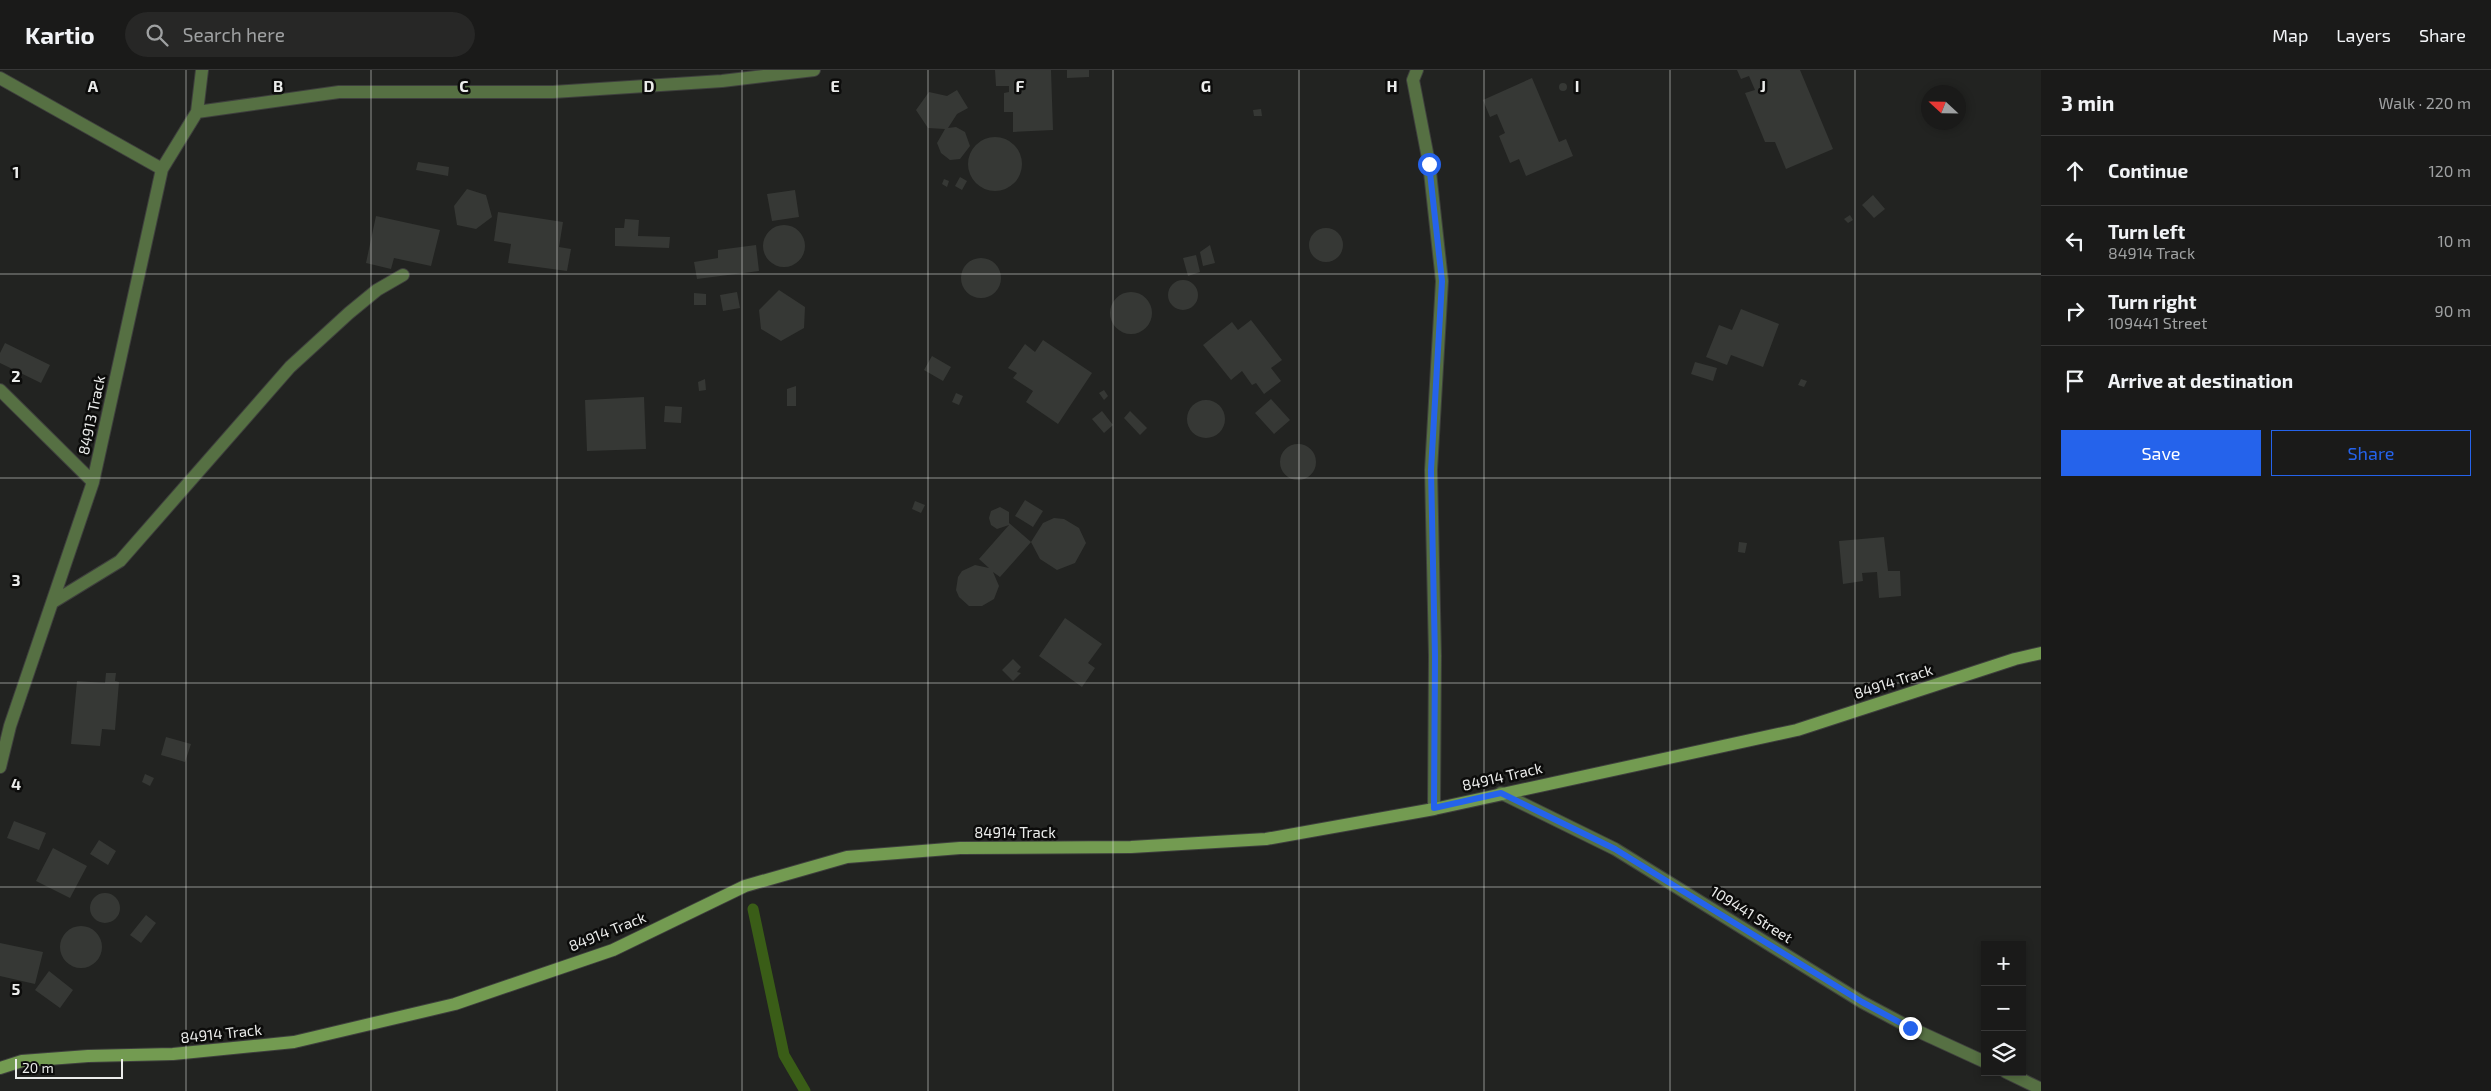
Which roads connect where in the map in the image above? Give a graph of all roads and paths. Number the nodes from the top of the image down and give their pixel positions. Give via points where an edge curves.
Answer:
1 (202, 70) edge
2 (814, 70) edge
3 (1417, 70) edge
4 (0, 78) edge
5 (197, 112) junction
6 (162, 169) junction
7 (403, 275) dead end
8 (0, 390) edge
9 (93, 482) junction
10 (53, 602) junction
11 (2041, 652) edge
12 (0, 767) edge
13 (1501, 793) junction
14 (1434, 808) junction
15 (1981, 1060) edge
16 (0, 1068) edge
17 (2014, 1076) edge
18 (2041, 1089) edge

1 - 5 street, 84913 Track
2 - 5 street via 722,81 553,92 339,92
3 - 14 street via 1413,80 1429,164 1442,281 1431,470
4 - 6 street
5 - 6 street, 84913 Track
6 - 9 street, 84913 Track
7 - 10 street via 349,312 290,367 120,561
8 - 9 street
9 - 10 street, 84913 Track
10 - 12 street, 84913 Track via 10,726
11 - 13 street, 84914 Track via 1797,730
13 - 14 street, 84914 Track
13 - 15 street, 109441 Street via 1615,849 1862,1002
14 - 16 street, 84914 Track via 1266,839 1131,847 960,848 847,857 745,886 613,950 455,1004 294,1042 173,1054 22,1061
17 - 18 street

